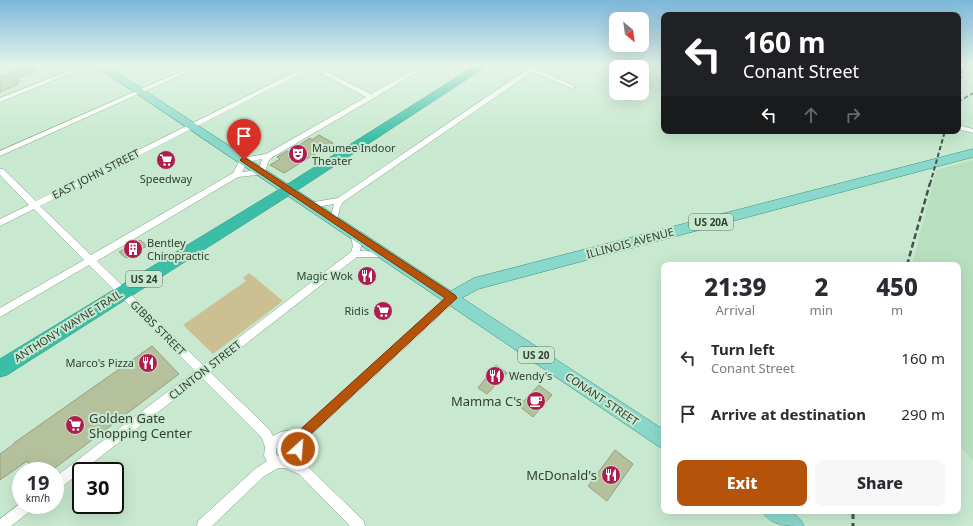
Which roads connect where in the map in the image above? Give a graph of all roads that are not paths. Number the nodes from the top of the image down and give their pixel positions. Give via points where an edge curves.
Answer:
1 (24, 91) edge
2 (140, 91) joint
3 (262, 91) edge
4 (359, 91) edge
5 (383, 91) edge
6 (431, 91) edge
7 (442, 91) edge
8 (500, 91) edge
9 (372, 97) junction
10 (0, 100) edge
11 (192, 126) junction
12 (961, 128) edge
13 (973, 131) edge
14 (973, 153) edge
15 (0, 154) edge
16 (268, 156) junction
17 (244, 160) junction
18 (0, 171) edge
19 (262, 172) junction
20 (236, 175) junction
21 (284, 187) junction
22 (340, 200) junction
23 (35, 205) junction
24 (311, 205) junction
25 (334, 220) junction
26 (0, 223) edge
27 (354, 233) junction
28 (355, 254) junction
29 (385, 254) junction
30 (90, 260) junction
31 (119, 289) junction
32 (452, 298) junction
33 (0, 313) edge
34 (0, 356) edge
35 (0, 369) edge
36 (203, 372) junction
37 (266, 434) junction
38 (661, 438) edge
39 (292, 442) junction
40 (276, 457) junction
41 (303, 470) junction
42 (64, 478) edge
43 (17, 514) edge
44 (776, 514) edge
45 (1, 526) edge
46 (203, 526) edge
47 (359, 526) edge
48 (794, 526) edge

1 - 10 street
2 - 11 main road, CONANT STREET / US 20
2 - 15 street
3 - 11 street, EAST JOHN STREET
4 - 9 street
5 - 9 street
6 - 21 highway, ANTHONY WAYNE TRAIL / US 24
7 - 21 highway, ANTHONY WAYNE TRAIL / US 24
8 - 22 street
9 - 16 street
11 - 17 main road, CONANT STREET / US 20
11 - 23 street, EAST JOHN STREET
12 - 13 street
14 - 32 main road, ILLINOIS AVENUE / US 20A via 474,284
16 - 17 street
16 - 19 street
17 - 19 main road, CONANT STREET / US 20
17 - 20 street
18 - 23 street, GIBBS STREET
19 - 20 street
19 - 21 main road, CONANT STREET / US 20
20 - 30 street
21 - 24 main road, CONANT STREET / US 20
21 - 31 highway, ANTHONY WAYNE TRAIL / US 24
22 - 24 street
22 - 25 street
23 - 26 street, EAST JOHN STREET
23 - 30 street, GIBBS STREET
24 - 25 main road, CONANT STREET / US 20
25 - 27 main road, CONANT STREET / US 20
27 - 28 street via 357,246
27 - 29 main road, CONANT STREET / US 20
28 - 29 street
28 - 36 street, CLINTON STREET
29 - 32 main road, CONANT STREET / US 20
30 - 31 street, GIBBS STREET
30 - 33 street
31 - 34 highway, ANTHONY WAYNE TRAIL / US 24
31 - 35 highway, ANTHONY WAYNE TRAIL / US 24
31 - 36 street, GIBBS STREET
32 - 38 main road, CONANT STREET / US 20
32 - 39 street
36 - 37 street, GIBBS STREET
36 - 42 street, CLINTON STREET
37 - 39 street
37 - 40 street, GIBBS STREET
39 - 40 street
39 - 40 street
39 - 41 street
40 - 41 street
40 - 46 street
41 - 47 street
43 - 45 street
44 - 48 main road

